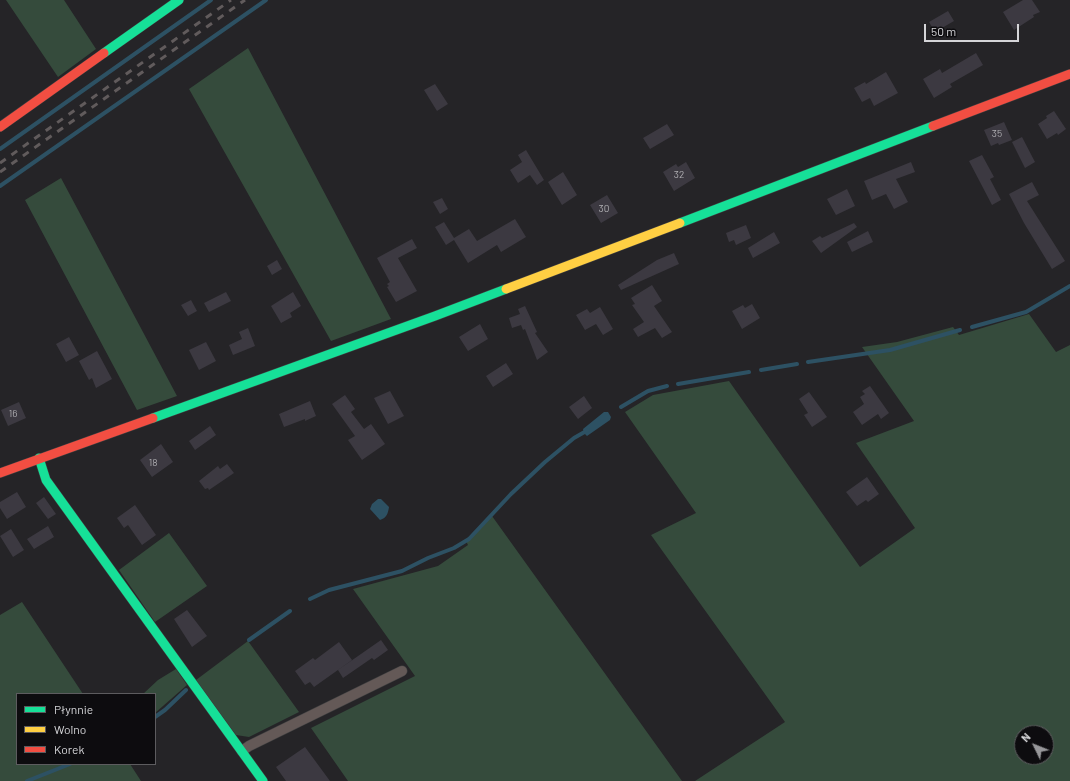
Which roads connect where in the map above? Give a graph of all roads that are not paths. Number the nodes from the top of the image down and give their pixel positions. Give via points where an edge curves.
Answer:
1 (179, 0) edge
2 (1070, 74) edge
3 (0, 127) edge
4 (39, 458) junction
5 (0, 472) edge
6 (402, 671) dead end
7 (242, 751) junction
8 (263, 781) edge

1 - 3 street
2 - 4 street via 435,316
4 - 5 street
4 - 7 street via 46,480
6 - 7 street
7 - 8 street

